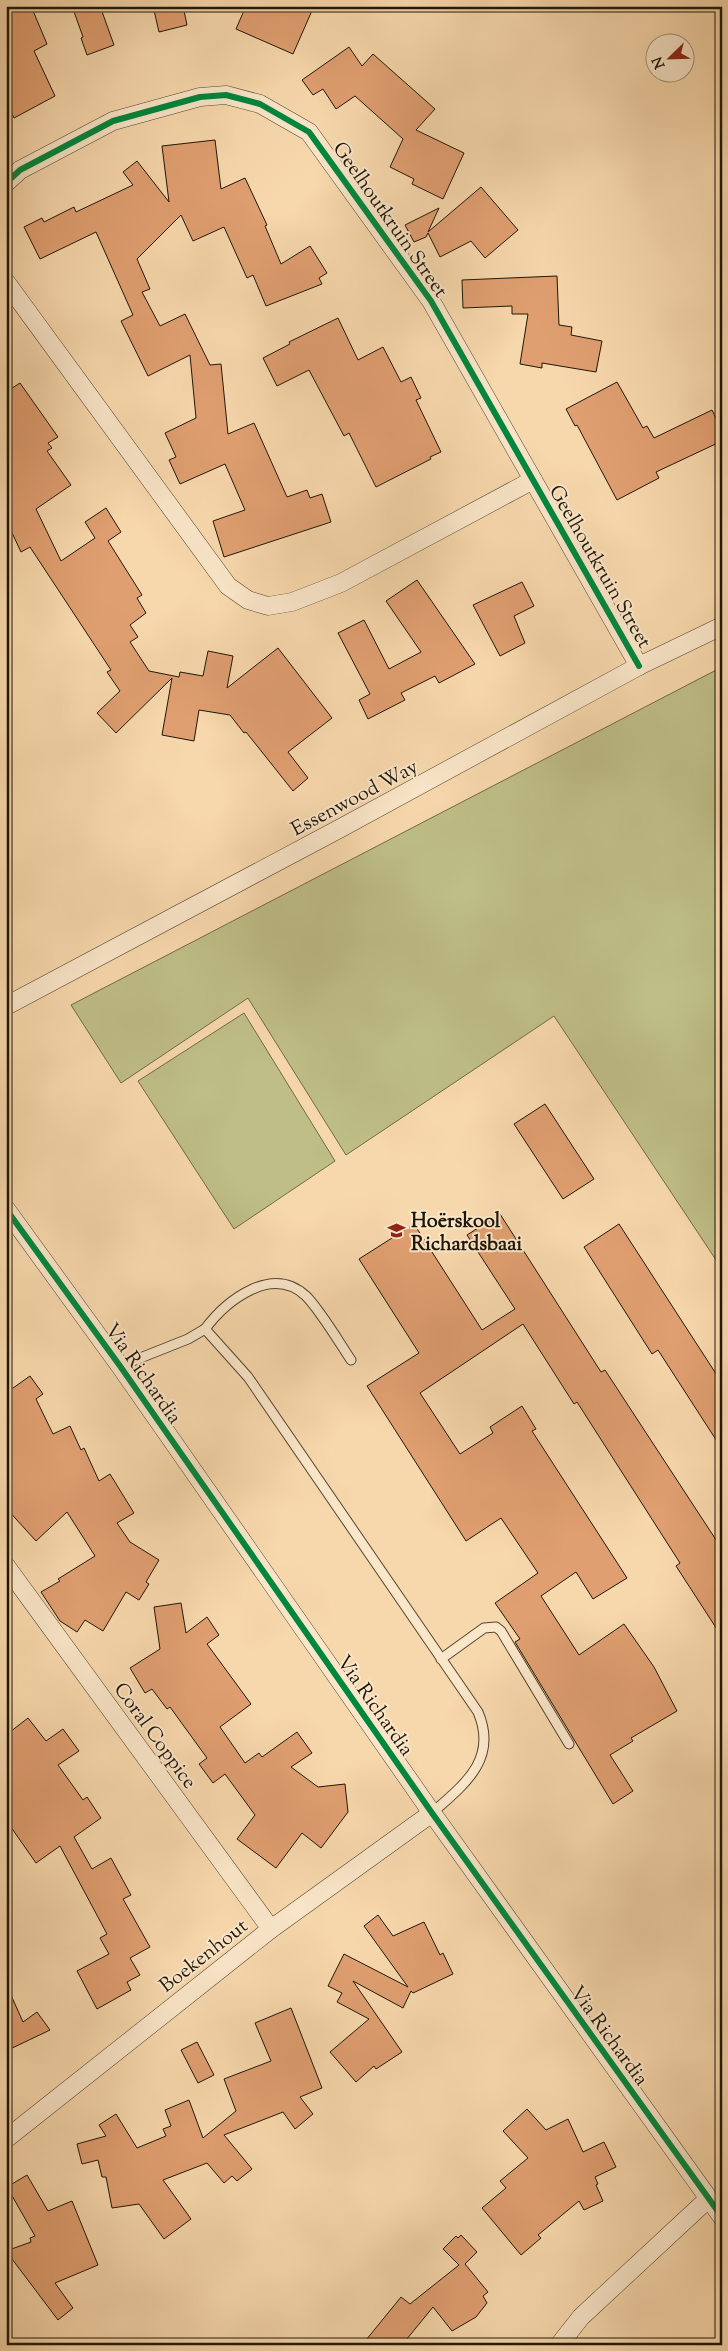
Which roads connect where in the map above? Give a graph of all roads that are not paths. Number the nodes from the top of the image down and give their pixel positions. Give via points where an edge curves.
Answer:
1 (6, 183) edge
2 (6, 282) edge
3 (533, 480) junction
4 (722, 626) edge
5 (639, 666) junction
6 (6, 1006) edge
7 (6, 1209) edge
8 (205, 1329) junction
9 (351, 1360) dead end
10 (120, 1366) junction
11 (6, 1566) edge
12 (441, 1658) junction
13 (569, 1744) dead end
14 (432, 1812) junction
15 (271, 1929) junction
16 (6, 2139) edge
17 (708, 2199) junction
18 (722, 2217) edge
19 (559, 2345) edge

1 - 3 street, Geelhoutkruin Street via 20,170 113,121 200,97 226,95 260,104 309,132 431,301
2 - 3 street, Geelhoutkruin Street via 228,586 248,600 268,606 292,602 341,583
3 - 5 street, Geelhoutkruin Street
4 - 5 street, Essenwood Way
5 - 6 street, Essenwood Way
7 - 10 street, Via Richardia
8 - 9 lane via 217,1313 239,1294 258,1287 282,1284 306,1297
8 - 10 lane
8 - 12 lane via 248,1376
10 - 14 street, Via Richardia
11 - 15 street, Coral Coppice
12 - 13 lane via 484,1628 496,1627
12 - 14 lane via 478,1712 486,1741 475,1769 459,1789
14 - 15 street, Boekenhout
14 - 17 street, Via Richardia
15 - 16 street, Boekenhout
17 - 18 street, Via Richardia
17 - 19 street via 582,2316

